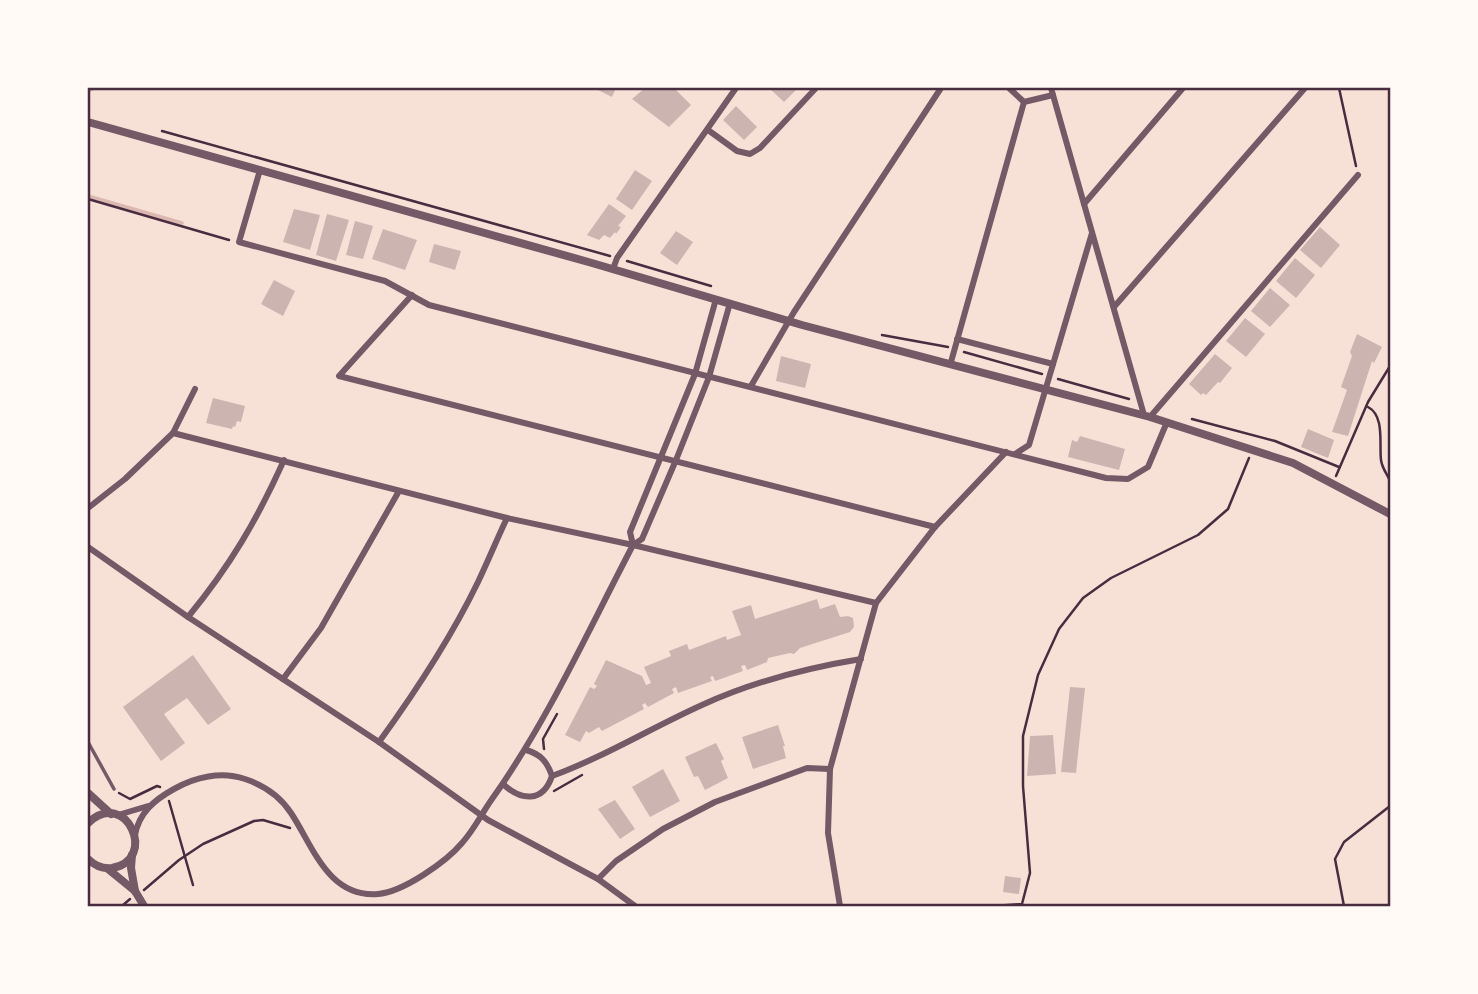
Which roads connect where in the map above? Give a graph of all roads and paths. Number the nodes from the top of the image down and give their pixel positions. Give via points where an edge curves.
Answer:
1 (736, 88) edge
2 (816, 88) edge
3 (941, 88) edge
4 (1009, 88) edge
5 (1183, 88) edge
6 (1305, 88) edge
7 (1339, 88) edge
8 (1052, 91) edge
9 (1024, 102) junction
10 (88, 122) edge
11 (155, 129) dead end
12 (708, 130) junction
13 (260, 170) junction
14 (1358, 175) joint
15 (88, 199) edge
16 (1084, 204) junction
17 (1092, 232) junction
18 (239, 242) junction
19 (617, 258) junction
20 (612, 268) junction
21 (720, 289) dead end
22 (412, 295) junction
23 (716, 299) junction
24 (730, 303) junction
25 (1114, 307) junction
26 (789, 321) junction
27 (876, 335) dead end
28 (957, 339) junction
29 (954, 349) junction
30 (951, 362) junction
31 (1053, 364) junction
32 (1391, 366) edge
33 (695, 374) junction
34 (1049, 376) junction
35 (709, 377) junction
36 (751, 386) junction
37 (1046, 388) junction
38 (195, 389) dead end
39 (1140, 402) junction
40 (1366, 407) junction
41 (1147, 416) junction
42 (1167, 422) junction
43 (1181, 426) junction
44 (173, 433) junction
45 (1253, 448) junction
46 (1006, 452) junction
47 (1016, 454) junction
48 (661, 457) junction
49 (284, 460) junction
50 (676, 460) junction
51 (1339, 467) junction
52 (1391, 481) edge
53 (1334, 482) junction
54 (399, 491) junction
55 (88, 508) edge
56 (1391, 514) edge
57 (507, 518) junction
58 (935, 527) junction
59 (633, 545) junction
60 (88, 547) edge
61 (876, 603) junction
62 (188, 617) junction
63 (861, 659) junction
64 (283, 679) junction
65 (554, 720) dead end
66 (88, 742) edge
67 (379, 742) junction
68 (526, 750) junction
69 (550, 757) dead end
70 (583, 765) junction
71 (830, 769) junction
72 (552, 776) junction
73 (503, 784) junction
74 (160, 788) dead end
75 (114, 789) joint
76 (88, 793) edge
77 (551, 793) dead end
78 (169, 800) dead end
79 (150, 806) junction
80 (1391, 806) edge
81 (481, 814) junction
82 (114, 815) junction
83 (88, 823) edge
84 (289, 827) dead end
85 (135, 835) junction
86 (132, 854) junction
87 (184, 857) junction
88 (88, 859) edge
89 (92, 867) edge
90 (107, 868) junction
91 (598, 879) junction
92 (193, 885) dead end
93 (148, 887) dead end
94 (135, 891) junction
95 (127, 901) dead end
96 (122, 906) edge
97 (144, 906) edge
98 (635, 906) edge
99 (840, 906) edge
100 (993, 906) edge
101 (1345, 906) edge

1 - 12 street
2 - 12 street via 750,154 737,152
3 - 26 street
4 - 9 street
5 - 16 street
6 - 25 street
7 - 14 path
8 - 9 street
8 - 16 street
9 - 28 street
10 - 13 street
11 - 19 path
12 - 19 street
13 - 18 street
13 - 20 street
14 - 41 street
15 - 18 path
16 - 17 street
17 - 25 street
17 - 31 street
18 - 22 street via 385,281
19 - 20 street
19 - 21 path
20 - 23 street
22 - 33 street via 429,305
22 - 48 street via 339,376
23 - 24 street
23 - 33 street
24 - 26 street
24 - 35 street
25 - 39 street
26 - 30 street
26 - 36 street
27 - 29 path
28 - 29 street
28 - 31 street
29 - 30 street
29 - 34 path
30 - 37 street
31 - 34 street
32 - 40 path
33 - 35 street
33 - 48 street
34 - 37 street
34 - 39 path
35 - 36 street
35 - 50 street
36 - 46 street
37 - 41 street
37 - 47 street via 1029,445
38 - 44 street
39 - 41 street
40 - 51 path
40 - 52 path via 1375,413 1381,462
41 - 42 street
42 - 43 street
42 - 47 street via 1148,467 1128,479 1106,478
43 - 45 street
43 - 51 path via 1184,416 1275,441
44 - 49 street
44 - 55 street
45 - 53 street
45 - 100 path via 1228,509 1198,535 1111,578 1083,598 1059,629 1038,675 1023,736 1030,873 1022,904
46 - 47 street
46 - 58 street
48 - 50 street
48 - 59 street via 630,532
49 - 54 street
49 - 62 street via 240,548
50 - 58 street
50 - 59 street via 642,539
51 - 53 path
53 - 56 street
54 - 57 street
54 - 64 street via 321,628
57 - 59 street
57 - 67 street via 441,650
58 - 61 street
59 - 61 street
59 - 68 street
60 - 62 street
61 - 63 street
62 - 64 street
63 - 70 street via 815,666 741,690
63 - 71 street
64 - 67 street
65 - 69 path via 543,739
66 - 75 lane
67 - 81 street
68 - 72 street via 546,761
68 - 73 street
70 - 72 street
70 - 77 path via 586,772
71 - 91 street via 807,768 715,802 663,829
71 - 99 street via 828,833
72 - 73 street via 543,792 529,797
73 - 81 street
74 - 75 path via 130,799
76 - 82 street
78 - 87 path
79 - 81 street via 196,779 227,775 252,781 281,800 331,876 366,894 395,890 423,874 463,843
79 - 82 street
79 - 85 street via 140,816
80 - 101 path via 1344,842 1335,859
81 - 91 street
82 - 83 street via 99,815
82 - 85 street via 128,822
84 - 87 path via 254,821
85 - 86 street
86 - 90 street via 122,864
86 - 94 street
87 - 92 path
87 - 93 path
88 - 89 street
89 - 90 street
90 - 94 street
91 - 98 street
94 - 97 street
95 - 96 path

